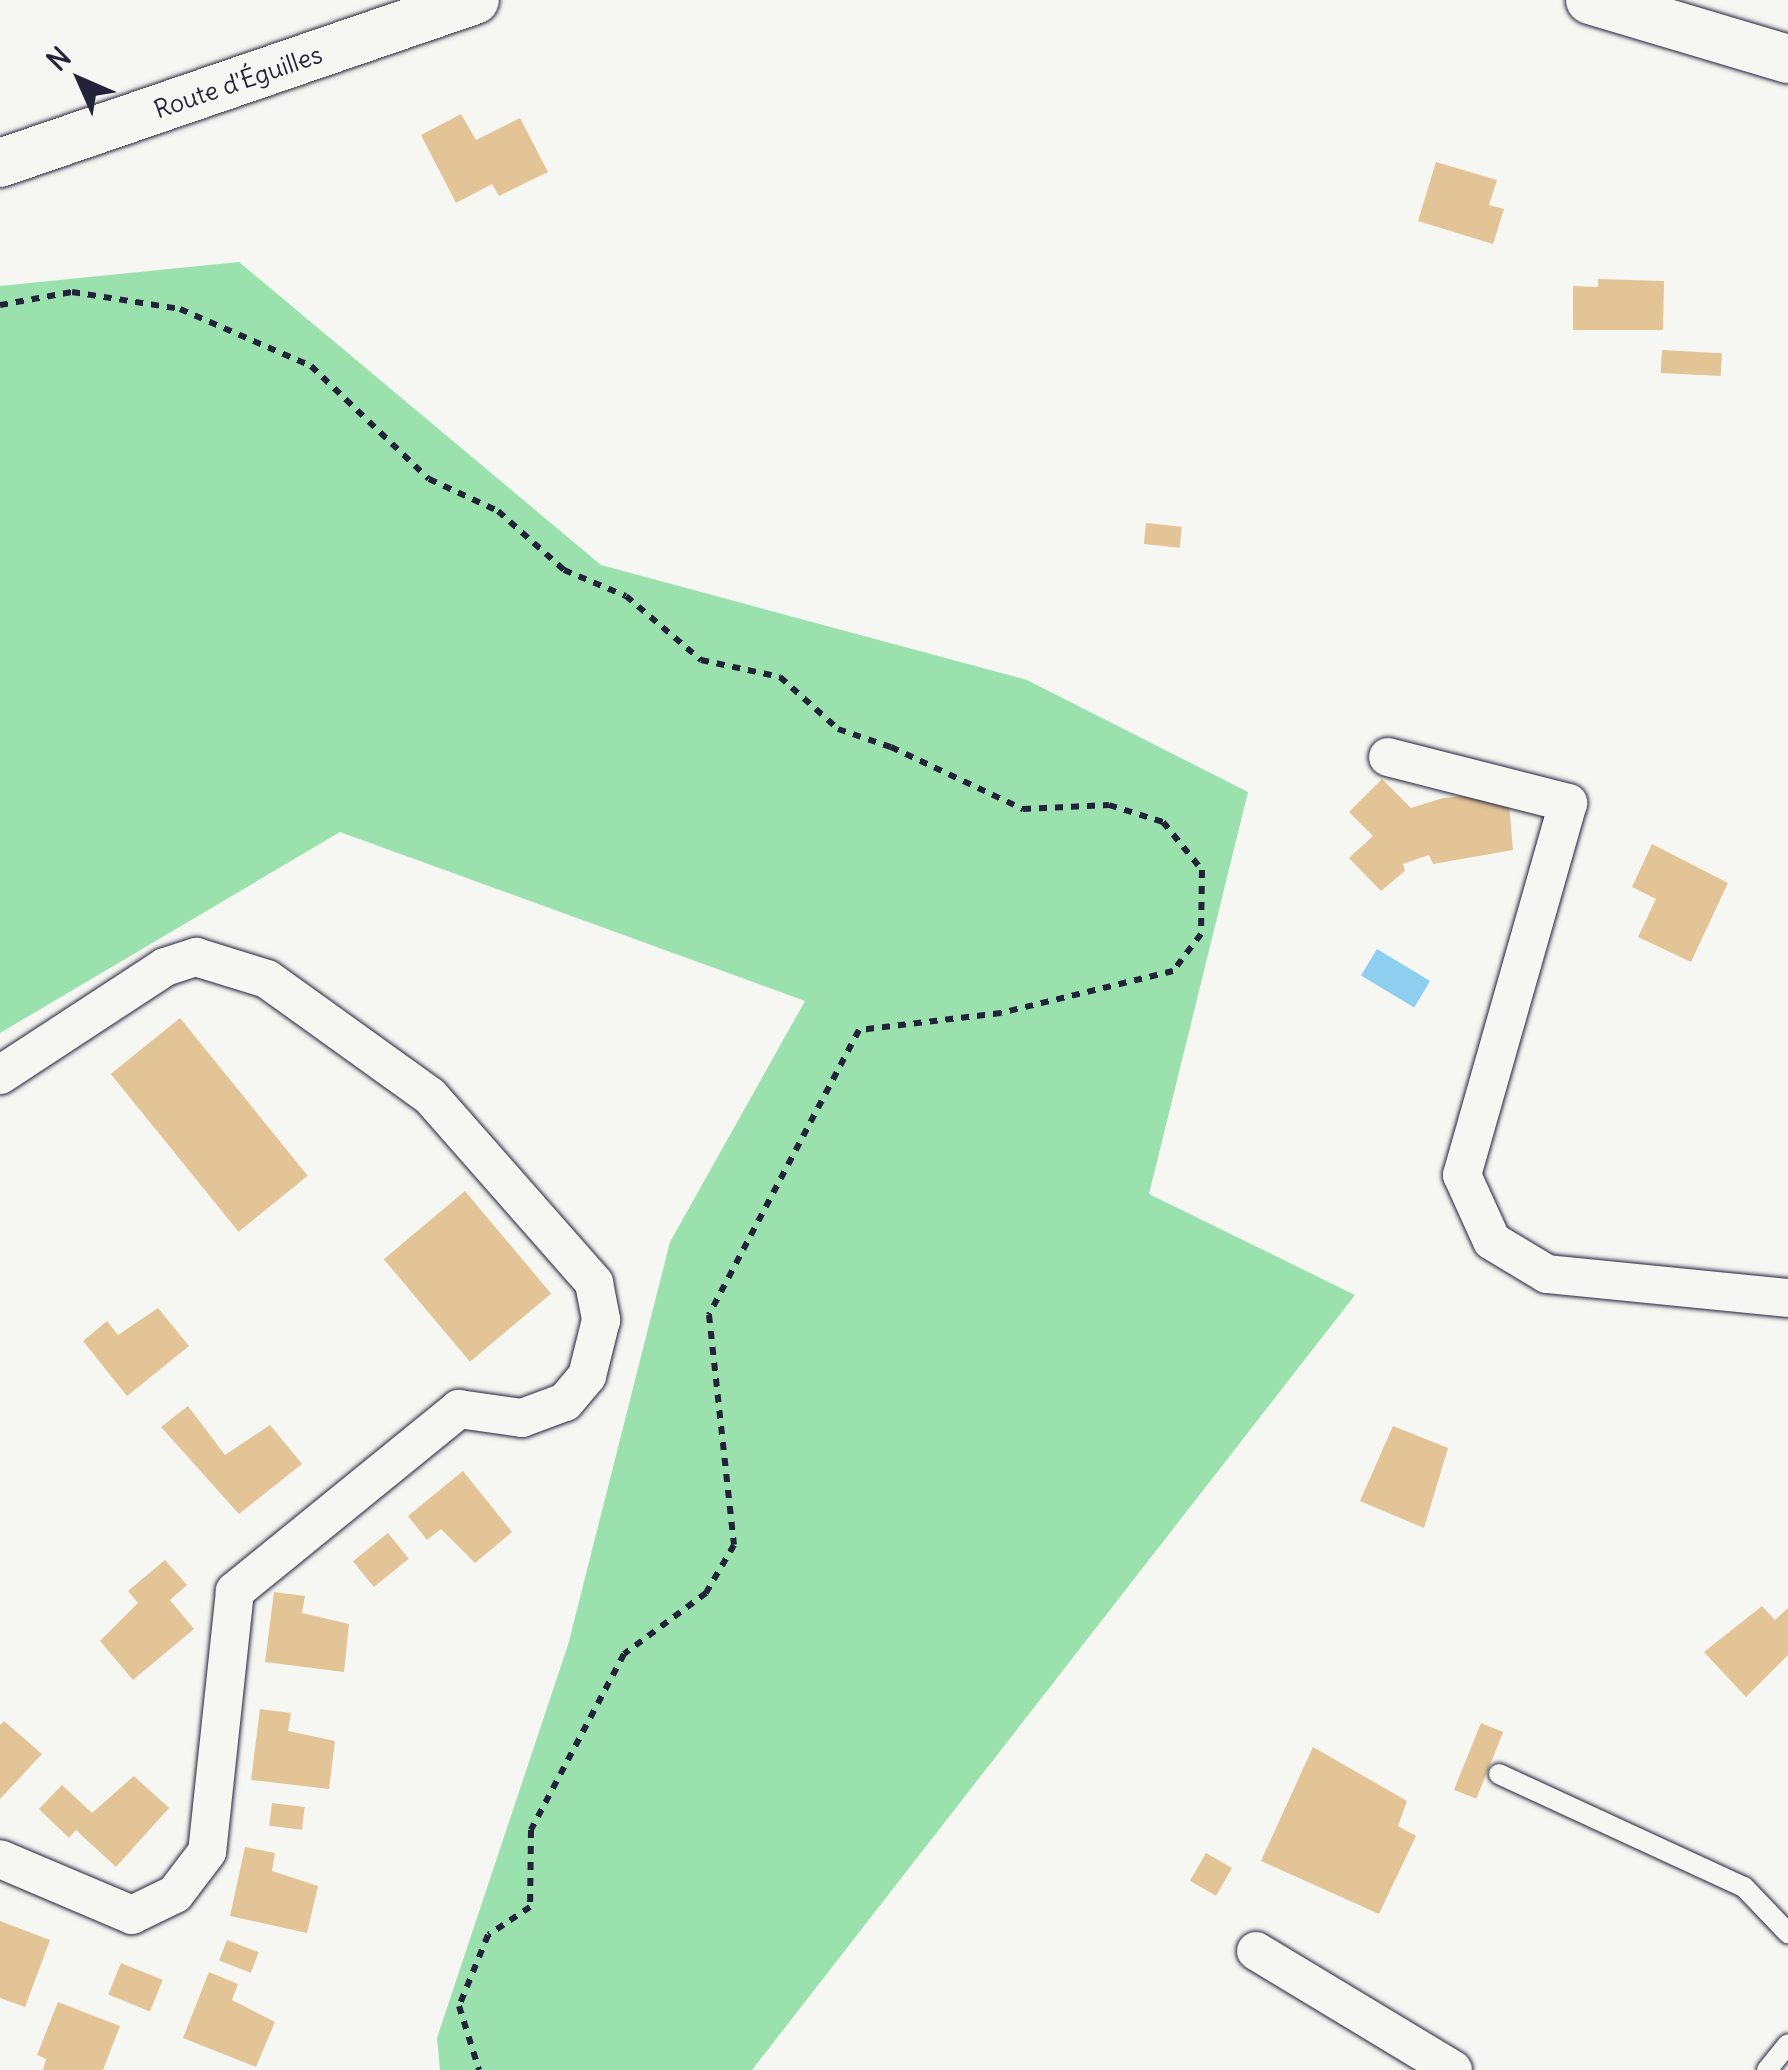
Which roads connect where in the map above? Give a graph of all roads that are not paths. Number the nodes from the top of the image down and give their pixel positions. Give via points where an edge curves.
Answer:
1 (476, 0) edge
2 (1590, 0) edge
3 (1788, 59) edge
4 (0, 163) edge
5 (1388, 757) dead end
6 (0, 1076) edge
7 (1788, 1298) edge
8 (1499, 1774) dead end
9 (0, 1859) edge
10 (1788, 1933) edge
11 (1256, 1951) dead end
12 (1788, 2044) edge
13 (1452, 2070) edge
14 (1767, 2070) edge

1 - 4 street, Route d'Éguilles
2 - 3 street
5 - 7 street via 1568,803 1462,1176 1492,1242 1546,1274
6 - 9 street via 166,967 196,957 267,978 430,1096 594,1284 601,1320 587,1376 565,1402 522,1418 459,1409 235,1591 207,1852 175,1894 132,1914
8 - 10 lane via 1744,1888
11 - 13 street
12 - 14 lane

